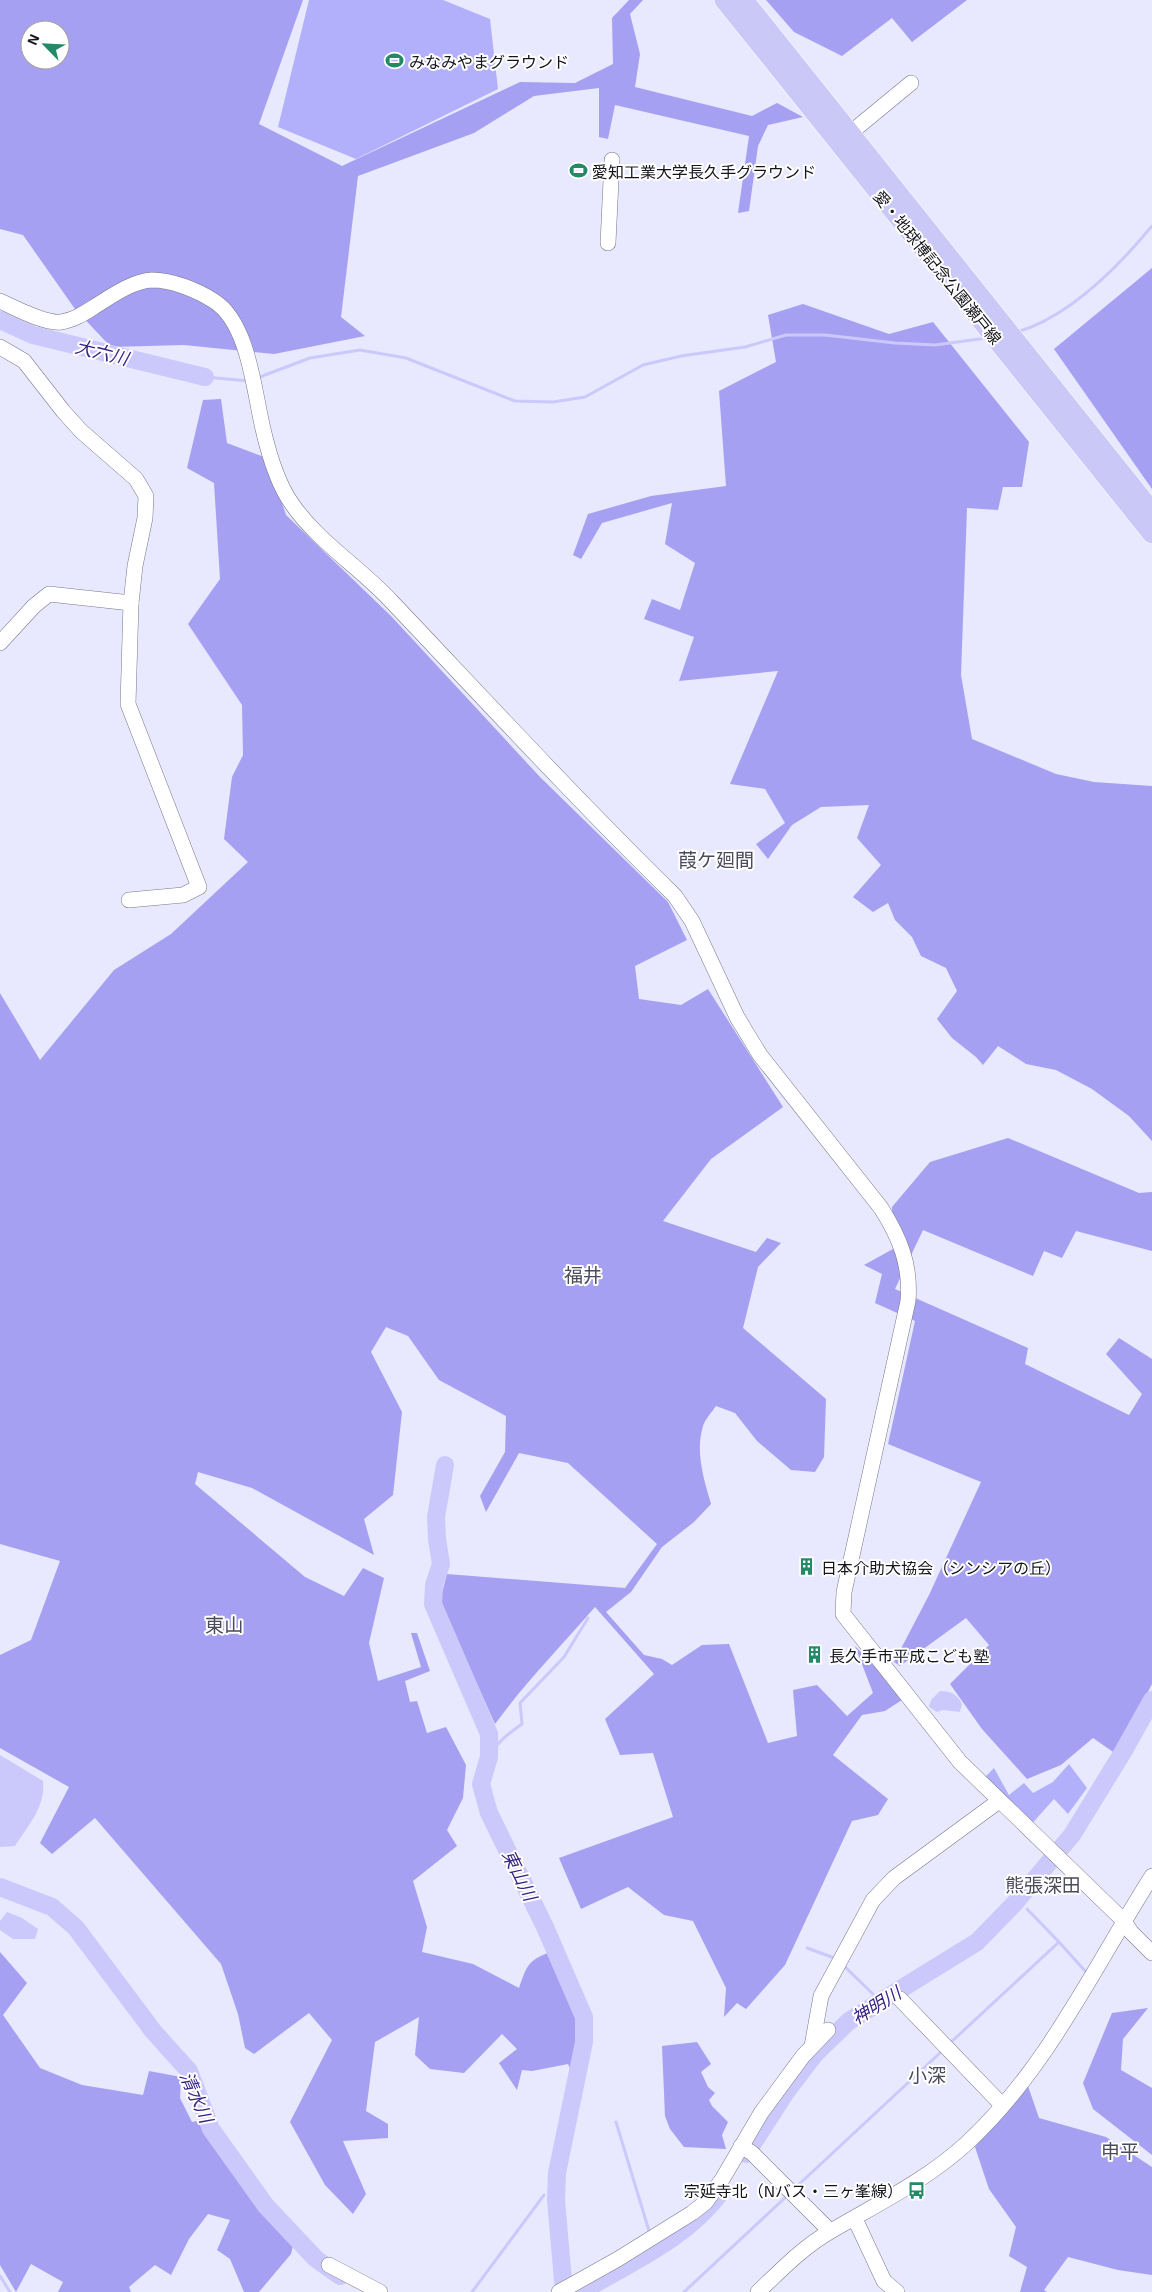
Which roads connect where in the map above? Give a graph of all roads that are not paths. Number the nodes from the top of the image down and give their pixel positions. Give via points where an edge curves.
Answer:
1 (724, 0) edge
2 (744, 0) edge
3 (911, 83) dead end
4 (844, 138) junction
5 (612, 160) dead end
6 (608, 243) dead end
7 (0, 301) edge
8 (0, 348) edge
9 (1015, 351) junction
10 (1152, 511) edge
11 (1152, 534) edge
12 (131, 603) junction
13 (0, 643) edge
14 (129, 900) dead end
15 (999, 1801) junction
16 (1152, 1876) edge
17 (1124, 1921) junction
18 (1152, 1953) edge
19 (900, 1999) dead end
20 (828, 2030) dead end
21 (812, 2046) junction
22 (1002, 2105) junction
23 (745, 2149) junction
24 (855, 2219) junction
25 (830, 2232) junction
26 (329, 2265) dead end
27 (563, 2290) edge
28 (380, 2292) edge
29 (758, 2292) edge
30 (897, 2292) edge

1 - 4 main road, 愛・地球博記念公園瀬戸線
2 - 4 main road, 愛・地球博記念公園瀬戸線
3 - 4 street
4 - 9 main road, 愛・地球博記念公園瀬戸線
5 - 6 street
7 - 15 street via 58,322 72,320 124,288 152,280 185,287 216,302 234,323 248,361 263,431 281,487 293,506 311,527 383,592 675,896 692,920 737,1017 760,1055 881,1208 896,1231 905,1254 910,1281 908,1301 844,1592 843,1614 960,1762
8 - 12 street via 24,361 80,430 136,478 146,496
9 - 10 main road, 愛・地球博記念公園瀬戸線
9 - 11 main road, 愛・地球博記念公園瀬戸線
12 - 13 street via 49,594
12 - 14 street via 128,704 199,887 183,895
15 - 17 street
15 - 21 street via 894,1878 873,1900 821,1996
16 - 17 street
17 - 18 street
17 - 22 street via 1034,2066
19 - 22 street
20 - 21 street
21 - 23 street via 761,2113
22 - 24 street via 952,2155
23 - 25 street
23 - 27 street via 706,2202 692,2213
24 - 25 street
24 - 30 street via 884,2281
25 - 29 street via 801,2252
26 - 28 street

